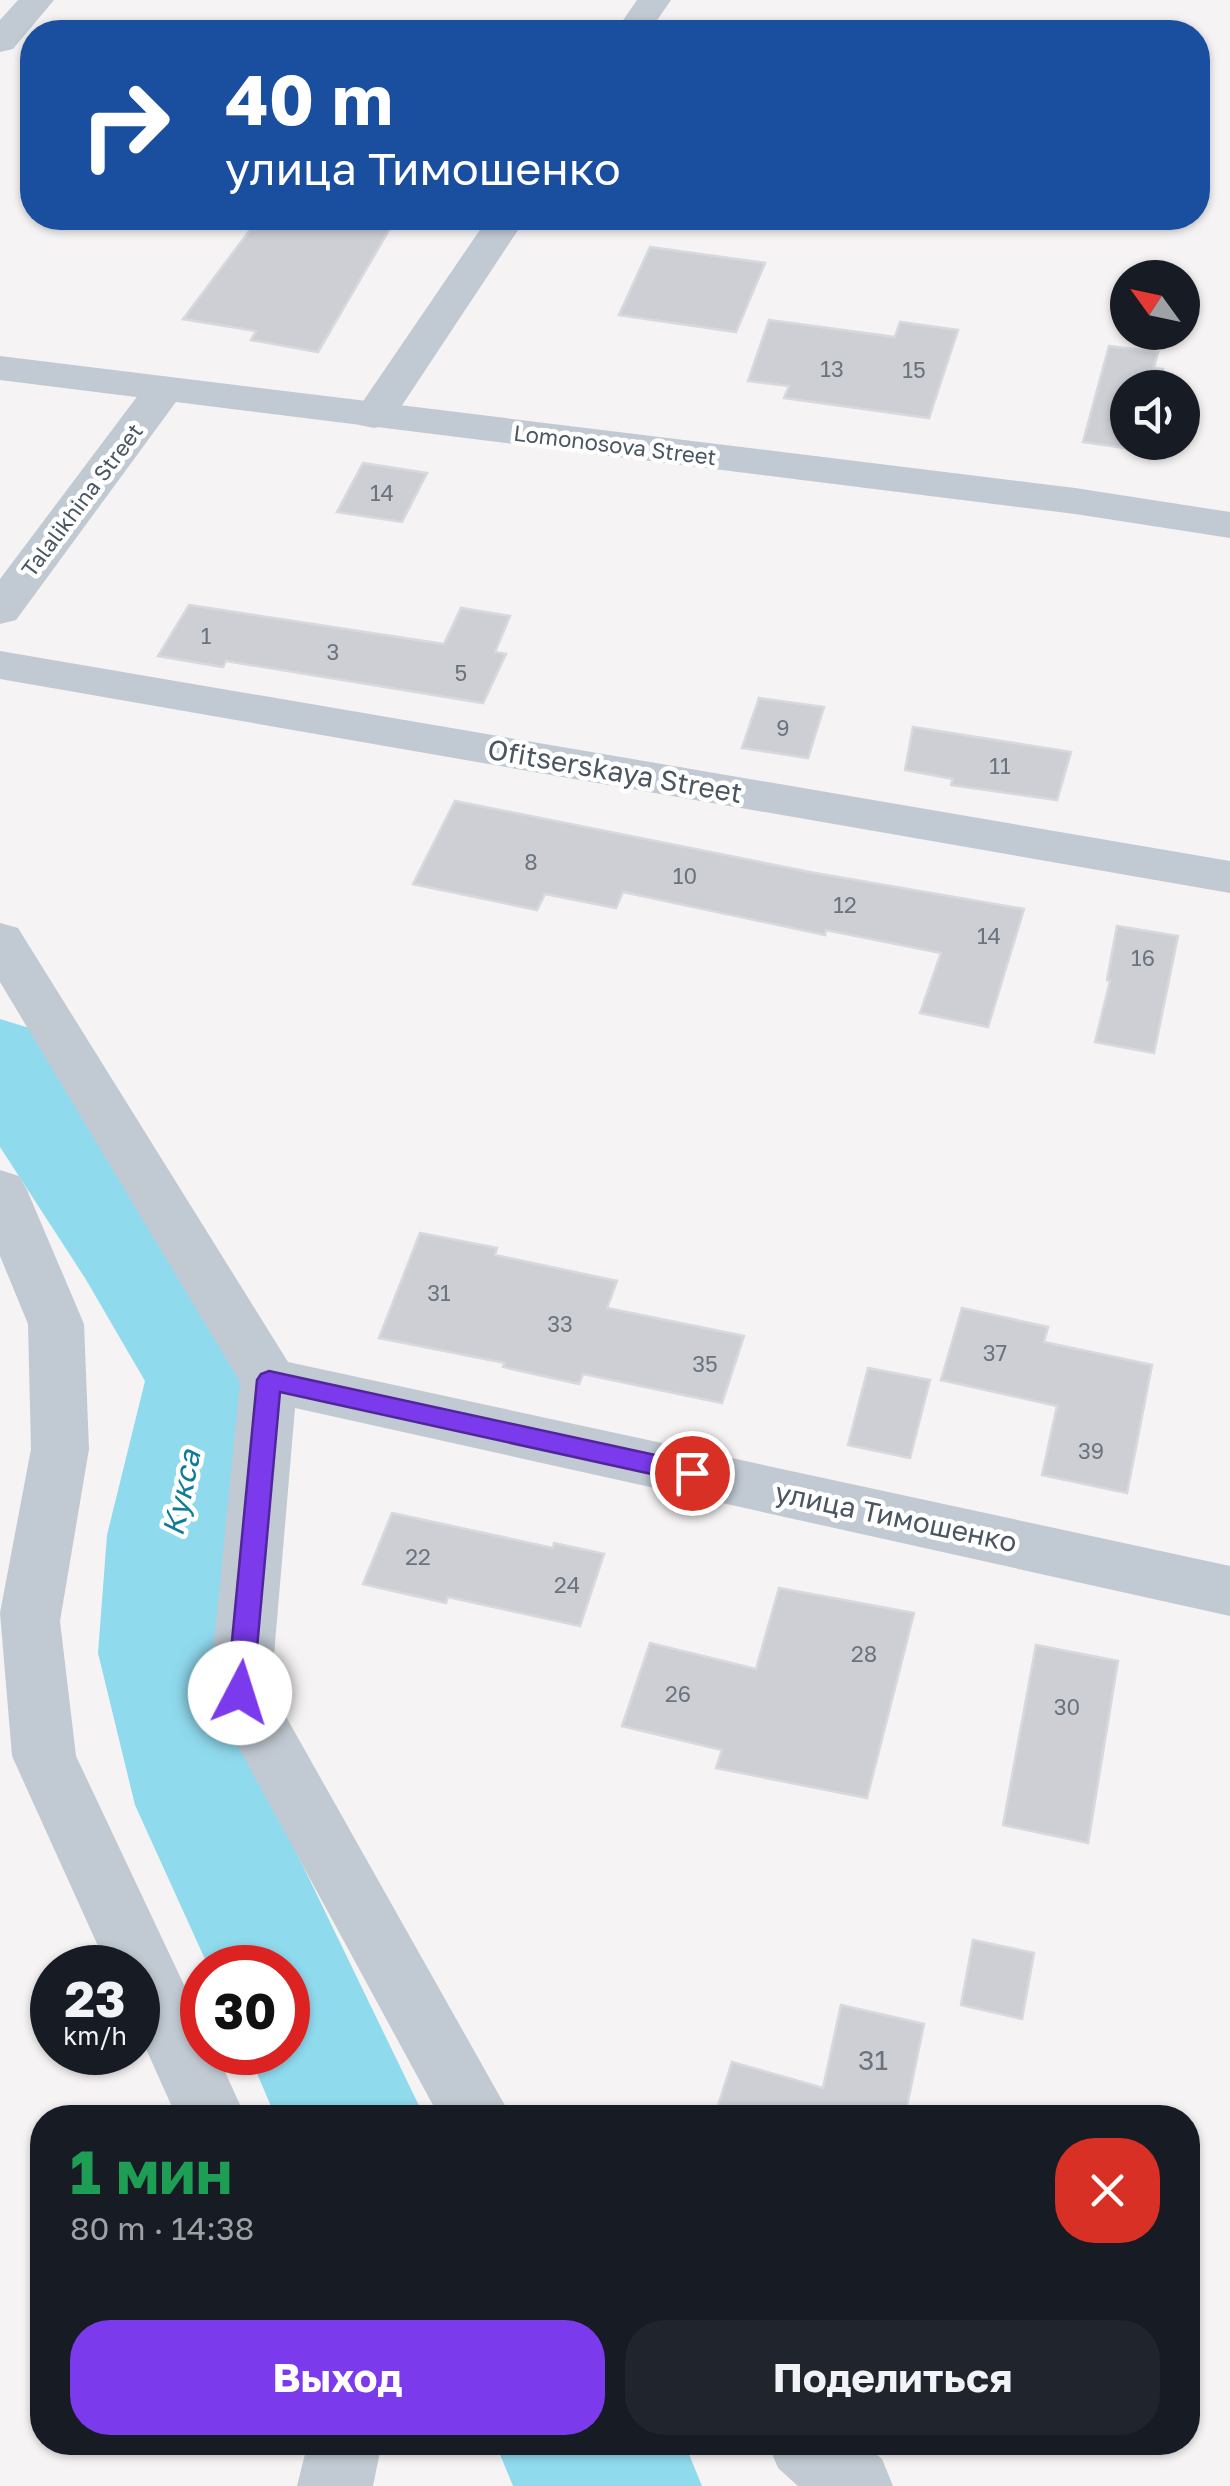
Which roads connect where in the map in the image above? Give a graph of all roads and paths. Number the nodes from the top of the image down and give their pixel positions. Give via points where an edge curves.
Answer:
1 (37, 0) edge
2 (0, 41) edge
3 (499, 230) edge
4 (0, 368) edge
5 (163, 390) junction
6 (374, 416) junction
7 (1230, 524) edge
8 (0, 610) edge
9 (0, 666) edge
10 (1230, 878) edge
11 (0, 940) edge
12 (0, 1190) edge
13 (269, 1380) junction
14 (1230, 1590) edge
15 (14, 1617) edge
16 (206, 2105) edge
17 (471, 2105) edge
18 (341, 2455) edge
19 (819, 2455) edge
20 (335, 2486) edge
21 (855, 2486) edge

1 - 2 street
3 - 6 street
4 - 5 street, Lomonosova Street
5 - 6 street, Lomonosova Street
5 - 8 street, Talalikhina Street
6 - 7 street, Lomonosova Street
9 - 10 street, Ofitserskaya Street
11 - 13 street
12 - 15 street via 56,1324 60,1450
13 - 14 street, улица Тимошенко
13 - 17 street via 240,1693
15 - 16 street via 44,1756
18 - 20 street
19 - 21 street

